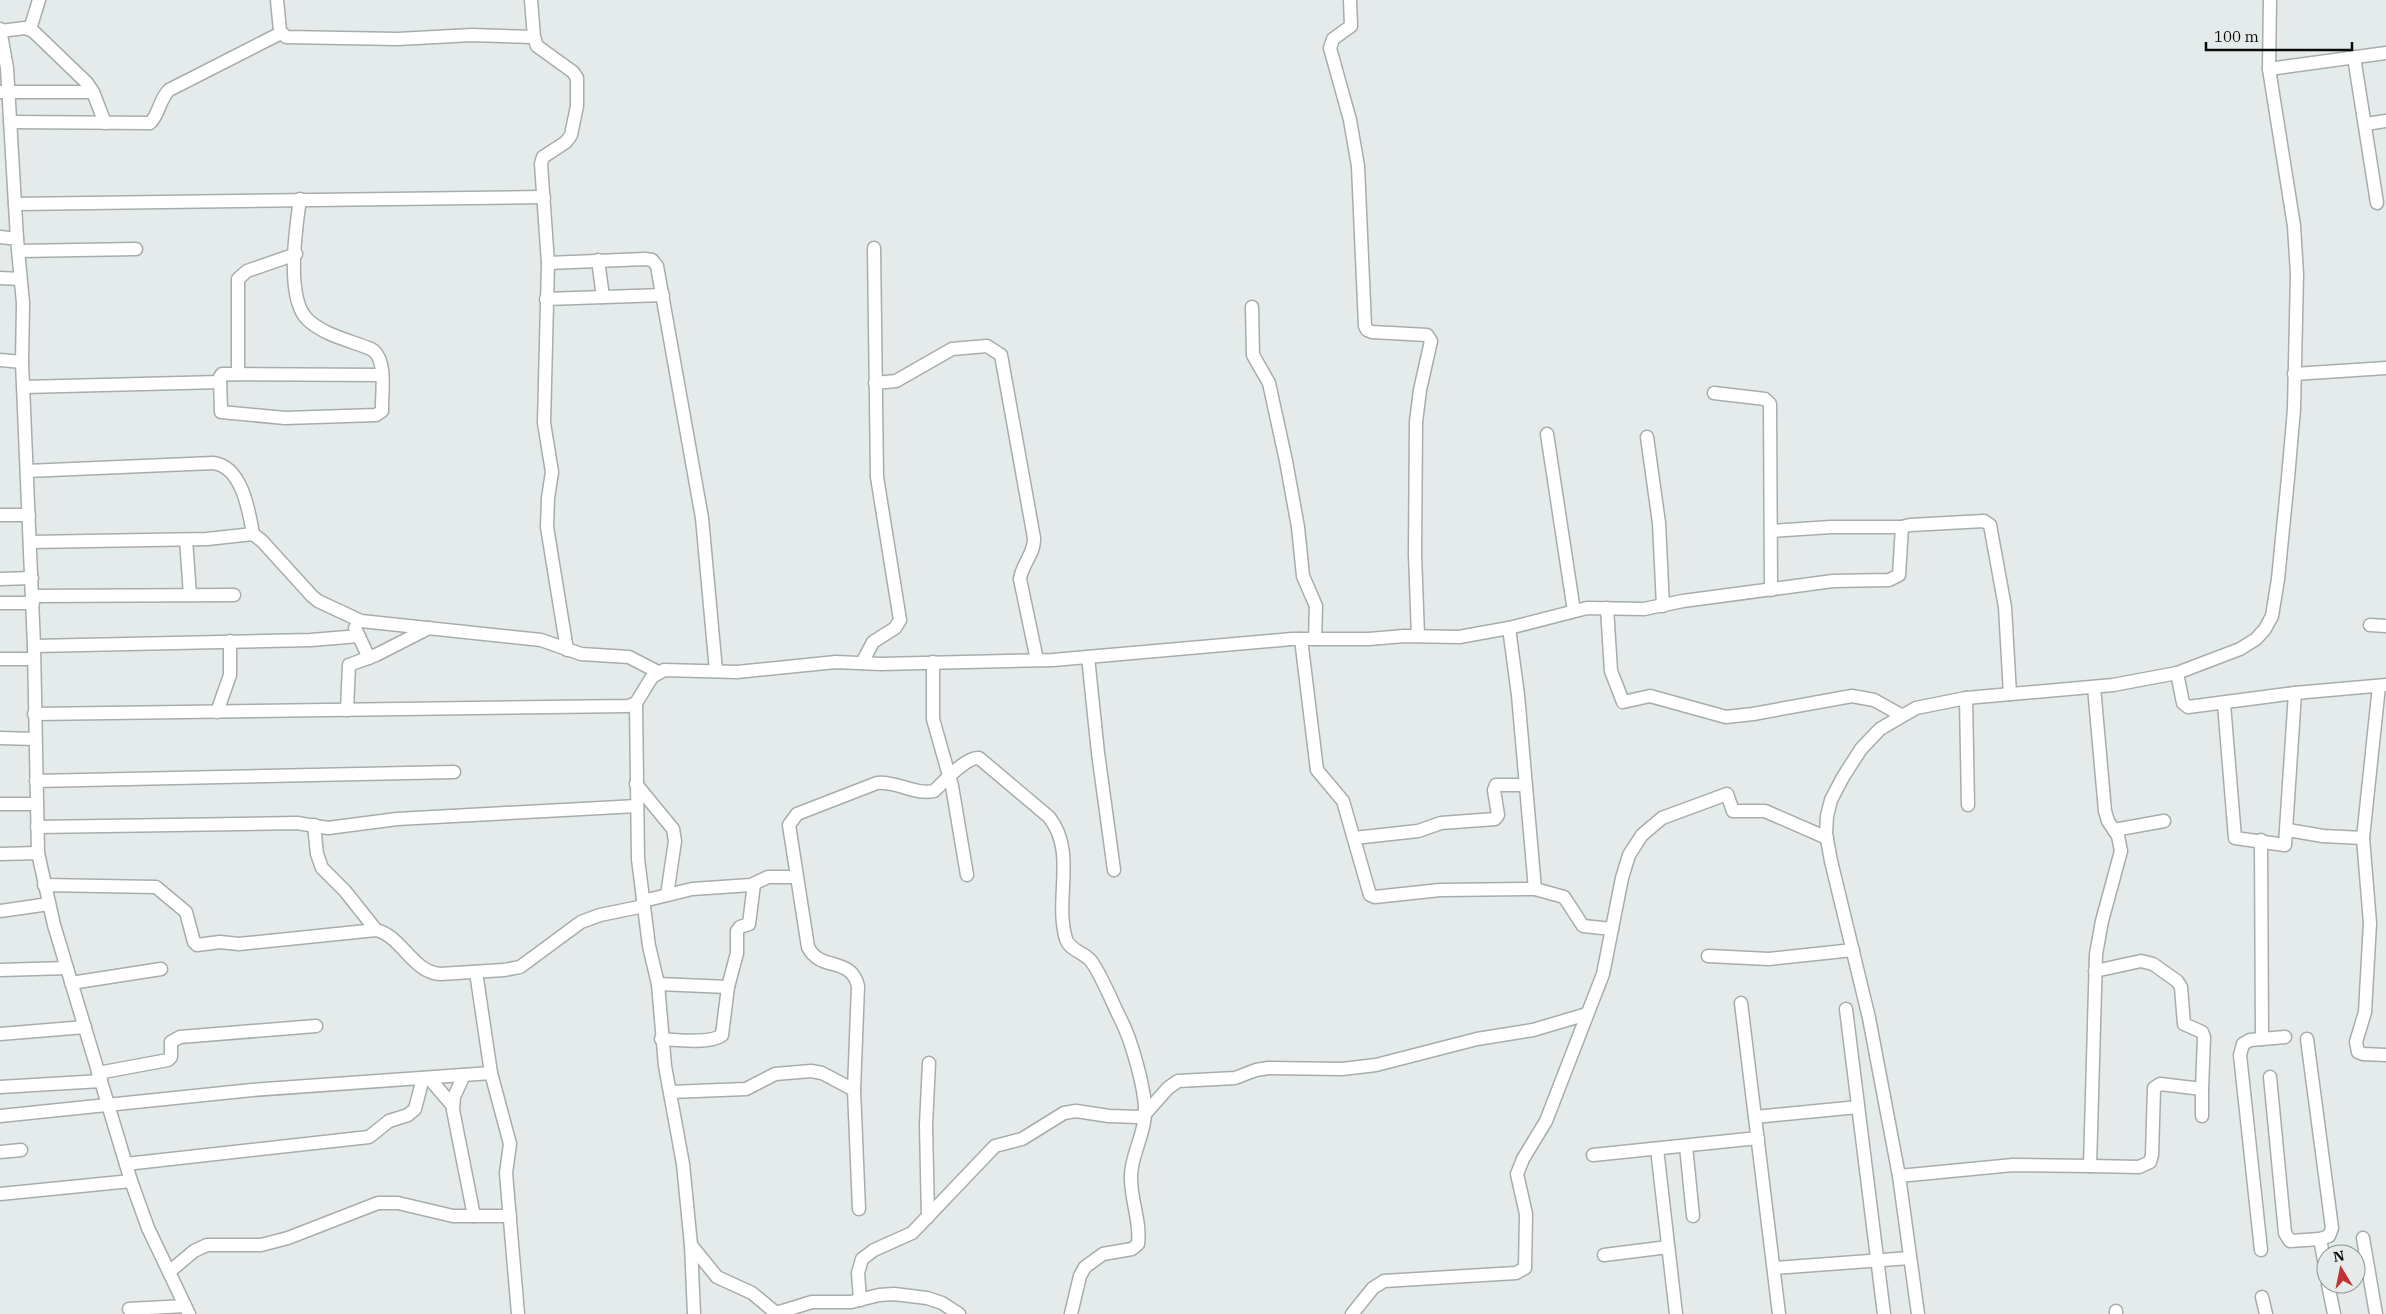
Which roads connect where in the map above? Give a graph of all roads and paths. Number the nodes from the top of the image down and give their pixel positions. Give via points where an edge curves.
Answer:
1 (39, 0) edge
2 (277, 0) edge
3 (531, 0) edge
4 (1350, 0) edge
5 (2270, 0) edge
6 (0, 30) edge
7 (30, 30) junction
8 (281, 33) junction
9 (534, 37) junction
10 (2, 53) edge
11 (2386, 53) edge
12 (2354, 57) junction
13 (2269, 69) junction
14 (4, 92) edge
15 (93, 92) junction
16 (2386, 121) edge
17 (10, 122) junction
18 (105, 123) junction
19 (2366, 124) junction
20 (5, 138) edge
21 (6, 169) edge
22 (2380, 180) edge
23 (544, 197) junction
24 (300, 199) junction
25 (2377, 203) dead end
26 (15, 204) junction
27 (0, 237) edge
28 (18, 245) junction
29 (874, 248) dead end
30 (136, 250) dead end
31 (296, 254) junction
32 (598, 260) junction
33 (548, 263) junction
34 (0, 278) edge
35 (20, 279) junction
36 (663, 295) junction
37 (602, 297) junction
38 (546, 299) junction
39 (1252, 307) dead end
40 (0, 360) edge
41 (22, 362) junction
42 (2386, 368) edge
43 (238, 374) junction
44 (2294, 374) junction
45 (381, 375) junction
46 (220, 382) junction
47 (875, 383) junction
48 (24, 386) junction
49 (1714, 393) dead end
50 (1548, 434) dead end
51 (1647, 437) dead end
52 (27, 471) junction
53 (0, 515) edge
54 (29, 516) junction
55 (1902, 527) junction
56 (1772, 531) junction
57 (253, 534) junction
58 (186, 540) junction
59 (30, 542) junction
60 (32, 578) junction
61 (0, 579) edge
62 (1771, 590) junction
63 (190, 595) junction
64 (234, 595) dead end
65 (32, 600) junction
66 (0, 603) edge
67 (1663, 606) junction
68 (1607, 608) junction
69 (1574, 611) junction
70 (350, 616) junction
71 (2370, 625) dead end
72 (2386, 626) edge
73 (429, 628) junction
74 (1509, 628) junction
75 (359, 636) junction
76 (1418, 636) junction
77 (1301, 639) junction
78 (1315, 639) junction
79 (230, 641) junction
80 (567, 650) junction
81 (34, 652) junction
82 (369, 658) junction
83 (1088, 658) junction
84 (0, 659) edge
85 (1037, 660) junction
86 (933, 662) junction
87 (862, 663) junction
88 (716, 671) junction
89 (658, 672) junction
90 (2177, 673) junction
91 (2383, 686) edge
92 (2094, 687) junction
93 (2295, 693) junction
94 (2010, 694) junction
95 (1966, 698) junction
96 (636, 703) junction
97 (2224, 704) junction
98 (347, 710) junction
99 (217, 712) junction
100 (34, 714) junction
101 (1901, 714) junction
102 (0, 738) edge
103 (35, 739) junction
104 (454, 772) dead end
105 (949, 776) junction
106 (36, 782) junction
107 (636, 784) junction
108 (1525, 785) junction
109 (0, 804) edge
110 (37, 804) junction
111 (1968, 805) dead end
112 (637, 806) junction
113 (2164, 821) dead end
114 (314, 826) junction
115 (37, 827) junction
116 (2114, 830) junction
117 (2288, 830) junction
118 (1354, 838) junction
119 (1827, 838) junction
120 (2363, 838) junction
121 (2262, 840) junction
122 (38, 853) junction
123 (0, 854) edge
124 (1114, 870) dead end
125 (967, 875) dead end
126 (796, 877) junction
127 (44, 884) junction
128 (754, 884) junction
129 (1535, 889) junction
130 (667, 894) junction
131 (644, 903) junction
132 (48, 904) junction
133 (0, 910) edge
134 (1612, 928) junction
135 (376, 930) junction
136 (1853, 950) junction
137 (1708, 956) dead end
138 (67, 968) junction
139 (161, 969) dead end
140 (0, 970) edge
141 (2095, 971) junction
142 (476, 972) junction
143 (71, 983) junction
144 (658, 984) junction
145 (728, 987) junction
146 (1741, 1003) dead end
147 (1846, 1008) dead end
148 (1587, 1014) junction
149 (316, 1026) dead end
150 (84, 1027) junction
151 (0, 1034) edge
152 (2285, 1037) dead end
153 (661, 1039) junction
154 (2262, 1039) junction
155 (2308, 1039) dead end
156 (2386, 1055) edge
157 (929, 1063) dead end
158 (491, 1073) junction
159 (464, 1075) junction
160 (2270, 1076) dead end
161 (100, 1077) junction
162 (426, 1078) junction
163 (0, 1087) edge
164 (2202, 1089) junction
165 (854, 1090) junction
166 (670, 1092) junction
167 (108, 1106) junction
168 (453, 1106) junction
169 (1858, 1107) junction
170 (1146, 1114) junction
171 (0, 1116) edge
172 (2202, 1116) dead end
173 (1755, 1117) junction
174 (1758, 1138) junction
175 (1686, 1146) junction
176 (1657, 1149) junction
177 (21, 1150) dead end
178 (0, 1152) edge
179 (1593, 1155) dead end
180 (126, 1164) junction
181 (2090, 1166) junction
182 (1899, 1176) junction
183 (131, 1181) junction
184 (0, 1194) edge
185 (859, 1209) dead end
186 (474, 1216) junction
187 (510, 1216) junction
188 (928, 1216) junction
189 (1693, 1216) dead end
190 (2320, 1238) junction
191 (2363, 1238) dead end
192 (2321, 1244) edge
193 (691, 1245) junction
194 (1668, 1247) junction
195 (2261, 1250) dead end
196 (1604, 1255) dead end
197 (1910, 1258) junction
198 (1878, 1260) junction
199 (1774, 1268) junction
200 (169, 1272) junction
201 (2330, 1294) edge
202 (2262, 1297) dead end
203 (860, 1300) junction
204 (129, 1309) dead end
205 (187, 1310) edge
206 (518, 1314) edge
207 (694, 1314) edge
208 (774, 1314) edge
209 (959, 1314) edge
210 (1072, 1314) edge
211 (1352, 1314) edge
212 (1676, 1314) edge
213 (1779, 1314) edge
214 (1884, 1314) edge
215 (1918, 1314) edge
216 (2266, 1314) edge
217 (2334, 1314) edge
218 (2376, 1314) edge

1 - 7 street
2 - 8 street
3 - 9 street
4 - 76 street via 1351,26 1333,39 1330,48 1350,120 1358,166 1365,326 1372,332 1427,335 1431,341 1416,422
5 - 13 street
6 - 7 street
6 - 10 street
7 - 15 street
8 - 9 street via 286,37 398,39 472,35
8 - 18 street via 170,90 160,100 150,123
9 - 23 street via 541,50 577,78 577,106 571,135 541,161
10 - 14 street
11 - 12 street
12 - 13 street
12 - 19 street
13 - 44 street via 2294,226 2297,274
14 - 15 street
14 - 17 street
15 - 18 street
16 - 19 street
17 - 18 street
17 - 20 street
19 - 22 street
20 - 21 street
21 - 26 street
22 - 25 street
23 - 24 street
23 - 33 street
24 - 26 street
24 - 31 street
26 - 28 street
27 - 28 street
28 - 30 street
28 - 35 street
29 - 47 street
31 - 43 street via 247,271 238,279
31 - 45 street via 296,295 303,315 334,336 375,351 380,357
32 - 33 street
32 - 36 street via 652,260
32 - 37 street
33 - 38 street
34 - 35 street
35 - 41 street
36 - 37 street
36 - 88 street via 702,518
37 - 38 street
38 - 80 street via 544,423 552,472 547,527
39 - 78 street via 1253,355 1269,383 1298,527 1303,576 1316,606
40 - 41 street
41 - 48 street
42 - 44 street
43 - 45 street
43 - 46 street via 222,374
44 - 90 street via 2289,468 2272,616 2256,639 2240,649
45 - 46 street via 381,413 376,415 285,418 222,413
46 - 48 street
47 - 85 street via 896,381 952,349 987,346 1001,355 1034,538 1020,579
47 - 87 street via 878,484 900,620 896,628 873,642
48 - 52 street
49 - 56 street via 1765,399 1770,404
50 - 69 street
51 - 67 street via 1659,523
52 - 54 street
52 - 57 street via 222,465 243,493
53 - 54 street
54 - 59 street
55 - 56 street
55 - 62 street via 1898,577 1869,582 1833,581
55 - 94 street via 1989,523 2005,607
56 - 62 street
57 - 58 street
57 - 70 street via 312,596
58 - 59 street
58 - 63 street
59 - 60 street
60 - 61 street
60 - 65 street
62 - 67 street
63 - 64 street
63 - 65 street
65 - 66 street
65 - 81 street
67 - 68 street
68 - 69 street
68 - 101 street via 1610,662 1623,702 1650,696 1726,717 1852,696 1874,700
69 - 74 street
70 - 73 street via 376,623
70 - 75 street
71 - 72 street
73 - 80 street via 532,638
73 - 82 street
74 - 76 street via 1459,636
74 - 108 street
75 - 79 street
75 - 82 street
76 - 78 street
77 - 78 street
77 - 83 street
77 - 118 street via 1316,770 1344,801
79 - 81 street
79 - 99 street via 230,674
80 - 89 street via 628,657
81 - 84 street
81 - 100 street
82 - 98 street via 348,667
83 - 85 street
83 - 124 street
85 - 86 street
86 - 87 street
86 - 105 street via 933,719
87 - 88 street via 836,662 762,671
88 - 89 street via 671,669
89 - 96 street
90 - 92 street
90 - 97 street via 2186,707
91 - 93 street
91 - 120 street
92 - 94 street
92 - 116 street via 2105,811
93 - 97 street
93 - 117 street
94 - 95 street
95 - 101 street
95 - 111 street
96 - 98 street via 628,706
96 - 107 street
97 - 121 street via 2235,838
98 - 99 street
99 - 100 street
100 - 103 street
101 - 119 street via 1880,729 1861,749 1843,777 1831,800
102 - 103 street
103 - 106 street
104 - 106 street
105 - 125 street
105 - 126 street via 934,791 922,793 889,783 877,783 797,814 789,825
105 - 170 street via 972,759 979,758 1055,825 1062,850 1066,939 1070,946 1091,960 1123,1023 1138,1072
106 - 110 street
107 - 112 street
107 - 130 street via 668,821 674,834
108 - 118 street via 1496,785 1498,815 1495,819 1441,823 1418,831
108 - 129 street
109 - 110 street
110 - 115 street
112 - 114 street via 397,819 328,828
112 - 131 street via 638,859
113 - 116 street
114 - 115 street via 288,823
114 - 135 street via 322,868
115 - 122 street
116 - 141 street via 2120,840 2121,851 2098,940
117 - 120 street
117 - 121 street via 2286,845
118 - 129 street via 1367,889 1372,896 1440,890
119 - 134 street via 1765,811 1733,811 1727,794 1674,812 1653,824 1634,845 1622,878
119 - 136 street
120 - 156 street via 2370,923 2365,1012 2356,1047 2363,1054
121 - 154 street
122 - 123 street
122 - 127 street
126 - 128 street via 768,877
126 - 165 street via 811,952 823,962 850,970 856,978
127 - 132 street
127 - 135 street via 156,887 186,912 197,945 240,944
128 - 130 street via 708,886
128 - 145 street via 748,924 738,929 737,953
129 - 134 street via 1566,899 1581,925
130 - 131 street
131 - 142 street via 581,922 520,967
131 - 144 street
132 - 133 street
132 - 138 street
134 - 148 street via 1602,974
135 - 142 street via 386,933 428,972
136 - 137 street via 1769,959
136 - 182 street
138 - 140 street
138 - 143 street
139 - 143 street
141 - 164 street via 2146,961 2178,981 2183,994 2184,1024 2202,1032 2204,1037
141 - 181 street
142 - 158 street
143 - 150 street
144 - 145 street
144 - 153 street
145 - 153 street via 720,1037
146 - 173 street
147 - 169 street
148 - 170 street via 1533,1030 1477,1039 1368,1066 1268,1068 1235,1078 1182,1080 1172,1085
148 - 211 street via 1546,1122 1517,1174 1526,1214 1525,1268 1516,1273 1384,1281 1373,1288
149 - 161 street via 180,1037 171,1042 168,1060
150 - 151 street
150 - 161 street
152 - 154 street
153 - 166 street
154 - 195 street via 2242,1044 2240,1055
155 - 190 street via 2332,1228 2329,1236
157 - 188 street via 926,1125
158 - 159 street
158 - 187 street via 510,1144 506,1173
159 - 162 street
159 - 168 street
160 - 190 street via 2285,1233 2290,1241
161 - 163 street
161 - 167 street
162 - 167 street via 252,1090
162 - 168 street
162 - 180 street via 414,1109 408,1115 389,1121 369,1137
164 - 172 street
164 - 181 street via 2156,1085 2153,1092 2152,1156 2146,1165
165 - 166 street via 822,1073 811,1071 775,1074 746,1089
165 - 185 street
166 - 193 street via 683,1164
167 - 171 street
167 - 180 street
168 - 186 street
169 - 173 street
169 - 198 street
170 - 188 street via 1132,1117 1076,1111 1060,1114 1022,1139 991,1148
170 - 210 street via 1130,1176 1138,1244 1132,1250 1103,1254 1085,1267
173 - 174 street
174 - 175 street
174 - 199 street
175 - 176 street
175 - 189 street
176 - 179 street
176 - 194 street
177 - 178 street
180 - 183 street
181 - 182 street via 2013,1166
182 - 197 street
183 - 184 street
183 - 200 street
186 - 187 street
186 - 200 street via 441,1215 398,1203 378,1203 288,1238 261,1245 207,1245 194,1251
187 - 206 street
188 - 203 street via 907,1237 874,1250 862,1259 858,1273
190 - 192 street
191 - 218 street
193 - 207 street
193 - 208 street via 717,1277 759,1296
194 - 196 street
194 - 212 street
197 - 198 street
197 - 215 street
198 - 199 street
198 - 214 street
199 - 213 street
200 - 205 street
201 - 217 street
202 - 216 street
203 - 208 street via 812,1302
203 - 209 street via 885,1294 927,1298
204 - 205 street

